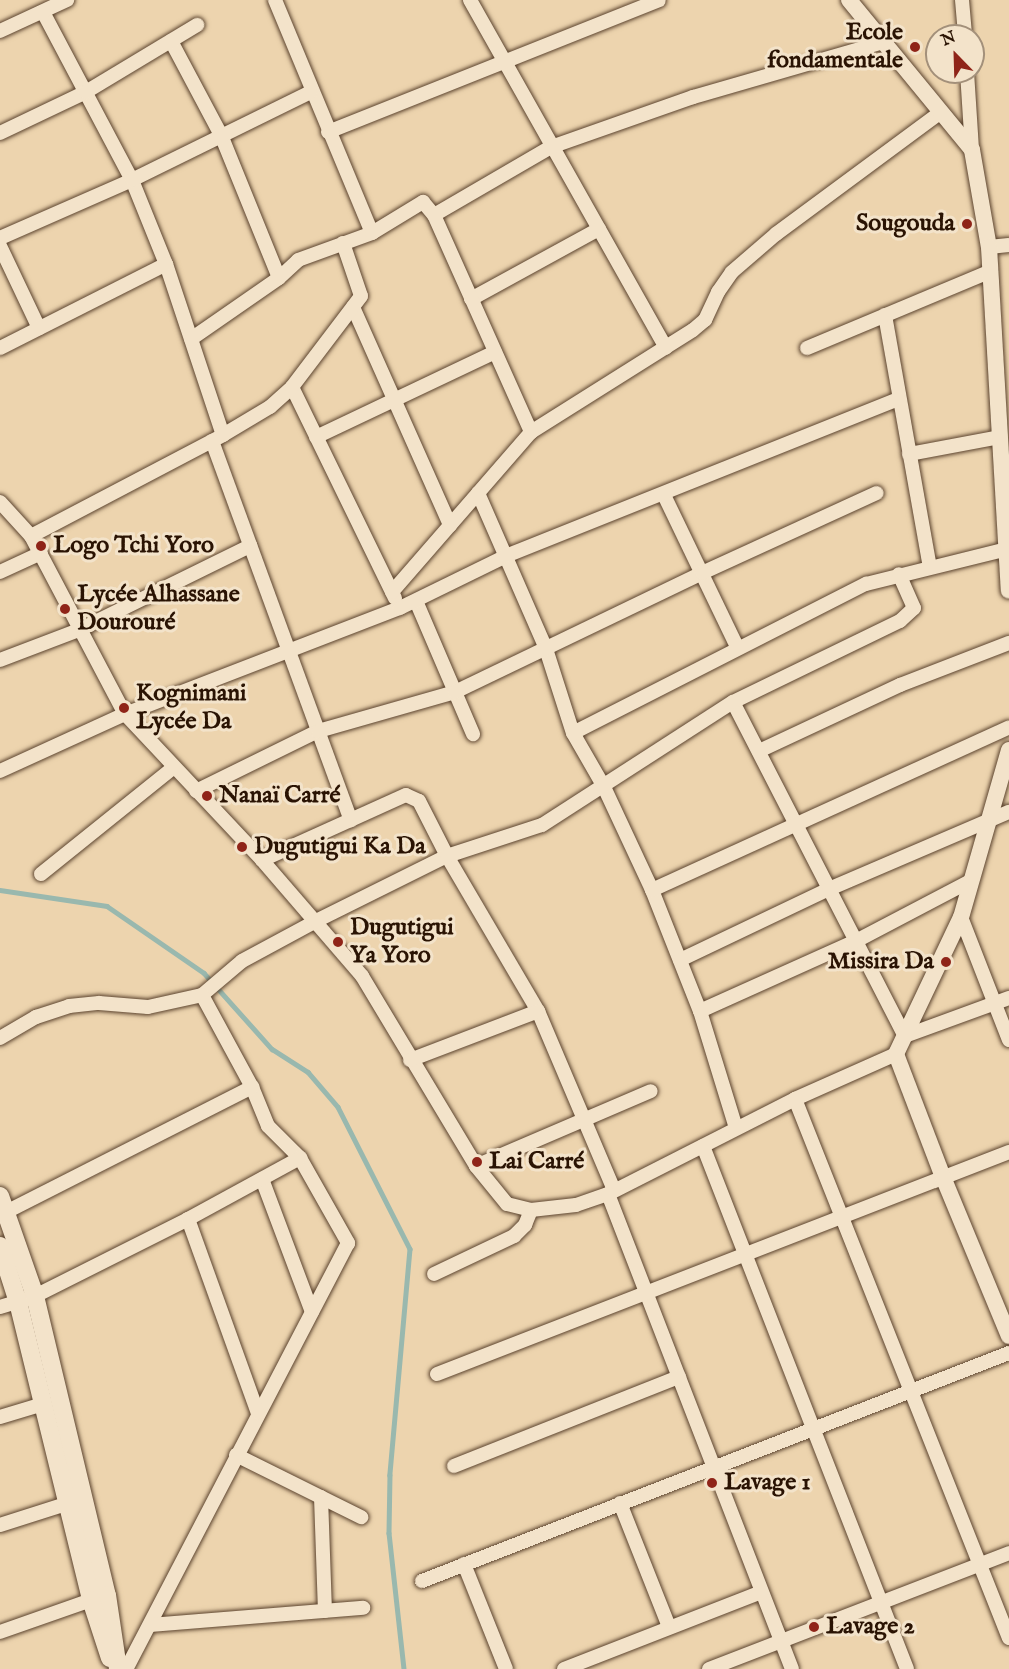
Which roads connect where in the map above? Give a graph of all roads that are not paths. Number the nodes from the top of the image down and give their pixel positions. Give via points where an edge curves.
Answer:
1 (67, 0) edge
2 (275, 0) edge
3 (470, 0) edge
4 (659, 0) edge
5 (849, 0) edge
6 (962, 0) edge
7 (43, 12) junction
8 (964, 24) edge
9 (197, 25) dead end
10 (0, 31) edge
11 (171, 41) junction
12 (884, 42) junction
13 (504, 62) junction
14 (968, 84) edge
15 (310, 92) junction
16 (86, 93) junction
17 (941, 112) junction
18 (328, 132) junction
19 (0, 133) edge
20 (221, 135) junction
21 (551, 147) junction
22 (972, 150) junction
23 (132, 180) junction
24 (434, 215) junction
25 (599, 228) junction
26 (372, 233) junction
27 (0, 238) edge
28 (343, 243) junction
29 (1009, 244) edge
30 (0, 246) edge
31 (989, 247) junction
32 (166, 264) junction
33 (991, 271) junction
34 (279, 278) junction
35 (471, 299) junction
36 (353, 307) junction
37 (885, 315) junction
38 (39, 328) junction
39 (191, 339) junction
40 (0, 348) edge
41 (666, 348) junction
42 (807, 348) dead end
43 (495, 352) junction
44 (292, 387) junction
45 (899, 399) junction
46 (394, 400) junction
47 (531, 432) junction
48 (316, 437) junction
49 (1000, 437) junction
50 (217, 438) junction
51 (909, 454) junction
52 (478, 493) junction
53 (877, 493) dead end
54 (664, 495) junction
55 (0, 501) edge
56 (450, 525) junction
57 (31, 536) junction
58 (250, 546) junction
59 (1007, 549) junction
60 (41, 553) junction
61 (506, 556) junction
62 (930, 567) junction
63 (0, 572) edge
64 (702, 573) junction
65 (900, 574) junction
66 (1009, 590) edge
67 (392, 592) junction
68 (416, 601) junction
69 (400, 609) junction
70 (79, 630) junction
71 (1009, 643) edge
72 (737, 647) junction
73 (546, 649) junction
74 (290, 653) junction
75 (0, 660) edge
76 (455, 692) junction
77 (733, 702) junction
78 (125, 714) junction
79 (1009, 727) edge
80 (318, 731) junction
81 (573, 733) junction
82 (473, 734) dead end
83 (1009, 750) edge
84 (759, 751) junction
85 (173, 768) junction
86 (0, 771) edge
87 (604, 787) junction
88 (196, 791) junction
89 (1009, 812) edge
90 (989, 819) junction
91 (351, 820) junction
92 (796, 824) junction
93 (447, 856) junction
94 (262, 860) junction
95 (41, 874) dead end
96 (972, 880) junction
97 (829, 889) junction
98 (652, 890) junction
99 (961, 917) junction
100 (316, 921) junction
101 (856, 941) junction
102 (680, 960) junction
103 (202, 995) junction
104 (1009, 998) edge
105 (995, 1003) junction
106 (538, 1011) junction
107 (700, 1011) junction
108 (905, 1036) junction
109 (0, 1038) edge
110 (1009, 1040) edge
111 (896, 1054) junction
112 (410, 1060) junction
113 (252, 1087) junction
114 (651, 1091) dead end
115 (795, 1100) junction
116 (584, 1120) junction
117 (736, 1128) junction
118 (702, 1146) junction
119 (1009, 1152) edge
120 (300, 1158) junction
121 (476, 1166) junction
122 (943, 1177) junction
123 (262, 1179) junction
124 (611, 1192) junction
125 (2, 1207) edge
126 (531, 1210) junction
127 (843, 1216) junction
128 (188, 1219) junction
129 (0, 1246) edge
130 (745, 1255) junction
131 (434, 1274) dead end
132 (646, 1294) junction
133 (27, 1299) junction
134 (0, 1308) edge
135 (312, 1312) junction
136 (1009, 1336) edge
137 (1009, 1353) edge
138 (437, 1374) dead end
139 (679, 1377) junction
140 (910, 1391) junction
141 (43, 1404) junction
142 (258, 1413) junction
143 (0, 1417) edge
144 (813, 1429) junction
145 (236, 1455) junction
146 (454, 1466) dead end
147 (713, 1467) junction
148 (321, 1497) junction
149 (75, 1501) junction
150 (620, 1503) junction
151 (361, 1517) dead end
152 (0, 1525) edge
153 (1009, 1553) edge
154 (464, 1564) junction
155 (979, 1564) junction
156 (422, 1581) dead end
157 (762, 1592) junction
158 (99, 1598) junction
159 (881, 1603) junction
160 (363, 1608) dead end
161 (325, 1611) junction
162 (150, 1625) junction
163 (669, 1627) junction
164 (0, 1632) edge
165 (1009, 1638) edge
166 (781, 1641) junction
167 (116, 1669) edge
168 (126, 1669) edge
169 (506, 1669) edge
170 (564, 1669) edge
171 (709, 1669) edge
172 (792, 1669) edge
173 (907, 1669) edge

1 - 7 street
2 - 15 street
3 - 13 street
4 - 13 street
5 - 12 street
6 - 8 street
7 - 10 street
7 - 16 street
9 - 11 street
11 - 16 street
11 - 20 street
12 - 17 street
12 - 21 street via 693,97
13 - 18 street
13 - 21 street
14 - 22 street
15 - 18 street
15 - 20 street
16 - 19 street
16 - 23 street
17 - 22 street
17 - 41 street via 776,234 732,272 705,320
18 - 26 street
20 - 23 street
20 - 34 street
21 - 24 street
21 - 25 street
22 - 31 street
23 - 27 street
23 - 32 street
24 - 26 street via 423,202
24 - 35 street
25 - 35 street
25 - 41 street
26 - 28 street
28 - 34 street via 298,260
28 - 36 street via 361,296
29 - 31 street
30 - 38 street
31 - 33 street
32 - 38 street
32 - 39 street
33 - 37 street
33 - 49 street
34 - 39 street
35 - 43 street
36 - 44 street
36 - 46 street
37 - 42 street
37 - 45 street
38 - 40 street
39 - 50 street
41 - 47 street
43 - 46 street
43 - 47 street
44 - 48 street
44 - 50 street via 270,407
45 - 51 street
45 - 54 street
46 - 48 street
46 - 56 street
47 - 52 street
48 - 67 street
49 - 51 street
49 - 59 street
50 - 57 street
50 - 58 street
51 - 62 street
52 - 56 street
52 - 61 street
53 - 64 street
54 - 61 street
54 - 64 street
55 - 57 street
56 - 67 street
57 - 60 street
58 - 70 street
58 - 74 street
59 - 62 street
59 - 66 street
60 - 63 street
60 - 70 street
61 - 68 street
61 - 73 street
62 - 65 street
64 - 72 street
64 - 73 street
65 - 72 street via 866,584
65 - 77 street via 914,608 911,612 864,640
67 - 69 street
68 - 69 street
68 - 76 street
69 - 74 street
70 - 75 street
70 - 78 street
71 - 84 street via 900,685
72 - 81 street
73 - 76 street
73 - 81 street
74 - 78 street
74 - 80 street
76 - 80 street
76 - 82 street
77 - 84 street
77 - 87 street
78 - 85 street
78 - 86 street
79 - 92 street
80 - 88 street
80 - 91 street
81 - 87 street
83 - 90 street
84 - 92 street
85 - 88 street
85 - 95 street
87 - 93 street via 542,825
87 - 98 street
88 - 94 street
89 - 90 street
90 - 96 street
90 - 97 street
91 - 93 street via 411,796 426,812
91 - 94 street
92 - 97 street
92 - 98 street
93 - 100 street
93 - 106 street
94 - 100 street
96 - 99 street
96 - 101 street
97 - 101 street
97 - 102 street
98 - 102 street
99 - 105 street
99 - 108 street
100 - 103 street via 242,962
100 - 112 street via 362,976
101 - 107 street
101 - 108 street
102 - 107 street
103 - 109 street via 148,1007 99,1003 69,1006 36,1017
103 - 113 street
104 - 105 street
105 - 108 street
105 - 110 street
106 - 112 street
106 - 116 street
107 - 117 street
108 - 111 street
111 - 115 street
111 - 122 street
112 - 121 street
113 - 120 street via 268,1126
113 - 125 street
114 - 116 street
115 - 117 street
115 - 127 street
116 - 121 street
116 - 124 street
117 - 118 street
118 - 124 street
118 - 130 street
119 - 122 street
120 - 123 street
120 - 135 street via 348,1243
121 - 126 street via 507,1204
122 - 127 street
122 - 136 street
123 - 128 street
123 - 135 street
124 - 126 street via 576,1205
124 - 132 street
125 - 133 main road
126 - 131 street via 525,1225 514,1236
127 - 130 street
127 - 140 street
128 - 133 street
128 - 142 street
129 - 133 main road
130 - 132 street
130 - 144 street
132 - 138 street
132 - 139 street
133 - 134 street
133 - 141 main road
133 - 149 main road
135 - 142 street
137 - 140 street
139 - 146 street
139 - 147 street
140 - 144 street
140 - 155 street
141 - 143 street
141 - 149 main road
142 - 145 street
144 - 147 street
144 - 159 street
145 - 148 street
145 - 162 street
147 - 150 street
147 - 157 street
148 - 151 street
148 - 161 street
149 - 152 street
149 - 158 main road
150 - 154 street
150 - 163 street
153 - 155 street
154 - 156 street
154 - 169 street
155 - 159 street
155 - 165 street
157 - 163 street
157 - 166 street
158 - 164 street
158 - 167 main road
159 - 166 street
159 - 173 street
160 - 161 street
161 - 162 street
162 - 168 street
163 - 170 street
166 - 171 street
166 - 172 street

